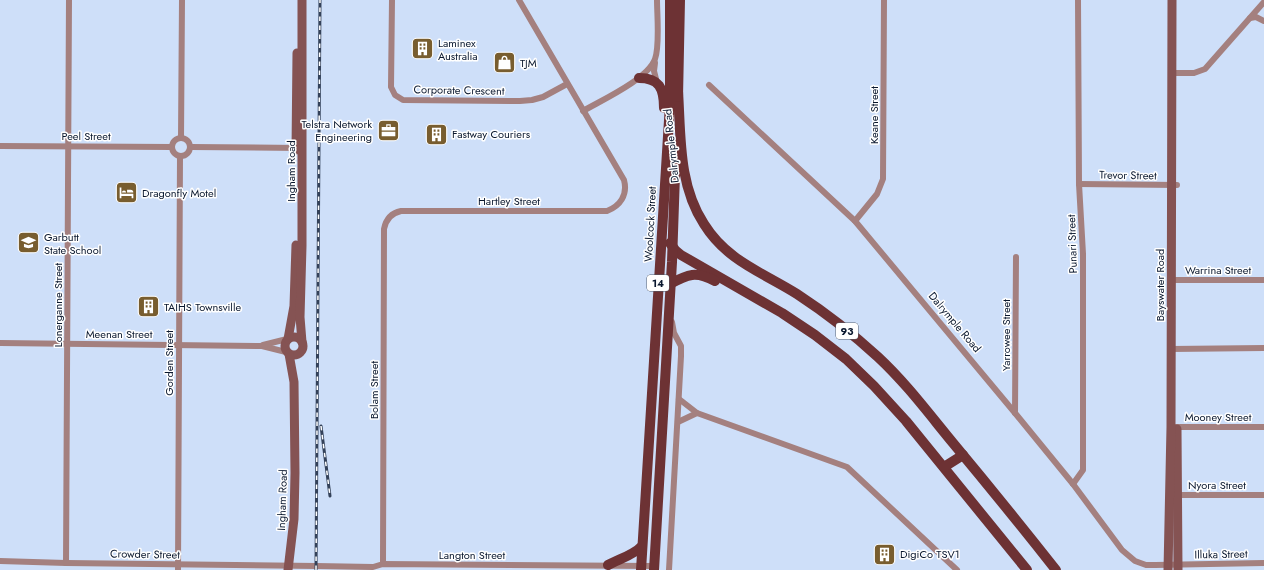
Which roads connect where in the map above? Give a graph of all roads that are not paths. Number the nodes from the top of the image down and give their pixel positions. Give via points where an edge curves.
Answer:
1 (69, 0) edge
2 (182, 0) edge
3 (296, 0) edge
4 (302, 0) edge
5 (392, 0) edge
6 (519, 0) edge
7 (658, 0) edge
8 (670, 0) edge
9 (680, 0) edge
10 (884, 0) edge
11 (1078, 0) edge
12 (1172, 0) edge
13 (1178, 0) edge
14 (1264, 2) edge
15 (1250, 18) junction
16 (1264, 21) edge
17 (655, 59) junction
18 (1175, 73) junction
19 (639, 78) junction
20 (657, 83) junction
21 (567, 84) junction
22 (709, 85) dead end
23 (678, 91) junction
24 (583, 111) junction
25 (181, 138) junction
26 (0, 146) edge
27 (69, 146) junction
28 (172, 147) junction
29 (190, 147) junction
30 (299, 148) junction
31 (180, 156) junction
32 (666, 156) junction
33 (1079, 184) junction
34 (1175, 185) junction
35 (389, 216) joint
36 (855, 221) junction
37 (673, 224) junction
38 (662, 225) junction
39 (672, 245) junction
40 (1016, 258) dead end
41 (1174, 280) junction
42 (1264, 280) edge
43 (670, 284) junction
44 (670, 298) junction
45 (762, 303) junction
46 (287, 339) junction
47 (302, 342) junction
48 (0, 344) edge
49 (68, 344) junction
50 (179, 345) junction
51 (262, 346) junction
52 (1264, 348) edge
53 (1174, 349) junction
54 (288, 353) junction
55 (299, 354) junction
56 (294, 382) junction
57 (679, 399) junction
58 (1015, 412) junction
59 (697, 413) junction
60 (678, 422) junction
61 (1174, 427) junction
62 (1264, 427) edge
63 (963, 455) junction
64 (944, 467) junction
65 (1073, 484) junction
66 (1174, 495) junction
67 (1264, 495) edge
68 (642, 546) junction
69 (0, 561) edge
70 (66, 563) junction
71 (1264, 563) edge
72 (383, 564) junction
73 (608, 566) junction
74 (178, 567) edge
75 (374, 567) junction
76 (1168, 567) edge
77 (1178, 567) edge
78 (289, 568) edge
79 (641, 568) edge
80 (654, 568) edge
81 (366, 570) edge
82 (669, 570) edge
83 (957, 570) edge
84 (1027, 570) edge
85 (1056, 570) edge

1 - 27 street, Lonerganne Street
2 - 25 street
3 - 30 main road, Ingham Road
4 - 30 main road, Ingham Road
5 - 21 street, Corporate Crescent via 391,87 395,95 403,100 526,101
6 - 21 street
7 - 17 street
8 - 32 main road, Woolcock Street / 14 via 670,104
9 - 23 main road, Woolcock Street / 14
10 - 36 street, Keane Street via 883,179 877,194
11 - 33 street, Punari Street
12 - 18 main road, Bayswater Road
13 - 18 main road, Bayswater Road
14 - 15 street
15 - 16 street via 1256,17
15 - 18 street via 1205,69 1194,73
17 - 19 street via 649,70
17 - 20 street
18 - 34 main road, Bayswater Road
19 - 20 main road via 652,79
19 - 24 street
20 - 32 main road via 663,97
21 - 24 street
22 - 36 street, Dalrymple Road
23 - 37 main road, Woolcock Street / 14
23 - 63 main road, Dalrymple Road / 93 via 685,180 696,210 714,237 737,259 796,294 839,324 873,353 914,396
24 - 35 street, Hartley Street via 626,184 624,196 619,204 606,211 401,210
25 - 28 street via 173,143
25 - 29 street
26 - 27 street, Peel Street
27 - 28 street, Peel Street
27 - 49 street, Lonerganne Street
28 - 31 street via 173,152
29 - 30 street
29 - 31 street via 185,155
30 - 46 main road, Ingham Road via 294,306
30 - 47 main road, Ingham Road
31 - 50 street, Gorden Street
32 - 38 main road, Woolcock Street / 14
33 - 34 street, Trevor Street
33 - 65 street, Punari Street via 1083,254 1083,470
34 - 41 main road, Bayswater Road
35 - 72 street, Bolam Street via 384,229
36 - 58 street, Dalrymple Road
37 - 38 main road via 667,229
37 - 39 main road, Woolcock Street / 14
38 - 39 main road, 93
38 - 68 main road, Woolcock Street / 14
39 - 43 main road, Woolcock Street / 14
39 - 45 main road, 93 via 681,255
40 - 58 street, Yarrowee Street
41 - 42 street, Warrina Street
41 - 53 main road, Bayswater Road
43 - 44 main road, Woolcock Street / 14
43 - 45 main road via 686,276 704,276
44 - 57 street via 673,328 681,346
44 - 80 main road, Woolcock Street / 14
45 - 64 main road, 93 via 814,335 846,359 880,391
46 - 47 main road via 297,337
46 - 51 street, Meenan Street
46 - 54 main road via 284,346
47 - 55 main road via 303,349
48 - 49 street, Meenan Street
49 - 50 street, Meenan Street
49 - 70 street, Lonerganne Street
50 - 51 street, Meenan Street
50 - 74 street, Gorden Street
51 - 54 street, Meenan Street
52 - 53 street
53 - 61 main road, Bayswater Road
54 - 55 main road
54 - 56 main road, Ingham Road
55 - 56 main road, Ingham Road
56 - 78 main road, Ingham Road via 294,511
57 - 59 street
57 - 60 street
58 - 65 street, Dalrymple Road
59 - 60 street
59 - 83 street via 847,467
60 - 82 street
61 - 62 street, Mooney Street
61 - 66 main road, Bayswater Road
63 - 64 main road
63 - 85 main road, Dalrymple Road / 93
64 - 84 main road, 93
65 - 76 street, Dalrymple Road via 1126,554 1146,565
66 - 67 street, Nyora Street
66 - 76 main road, Bayswater Road
66 - 77 main road, Bayswater Road
68 - 73 main road via 636,552
68 - 79 main road, Woolcock Street / 14
69 - 70 street, Crowder Street
70 - 74 street, Crowder Street
71 - 77 street, Illuka Street
72 - 73 street, Langton Street
72 - 75 street, Langton Street
73 - 79 street, Langton Street
74 - 78 street, Crowder Street
75 - 78 street, Langton Street
75 - 81 street
76 - 77 street, Dalrymple Road
79 - 80 street, Langton Street

